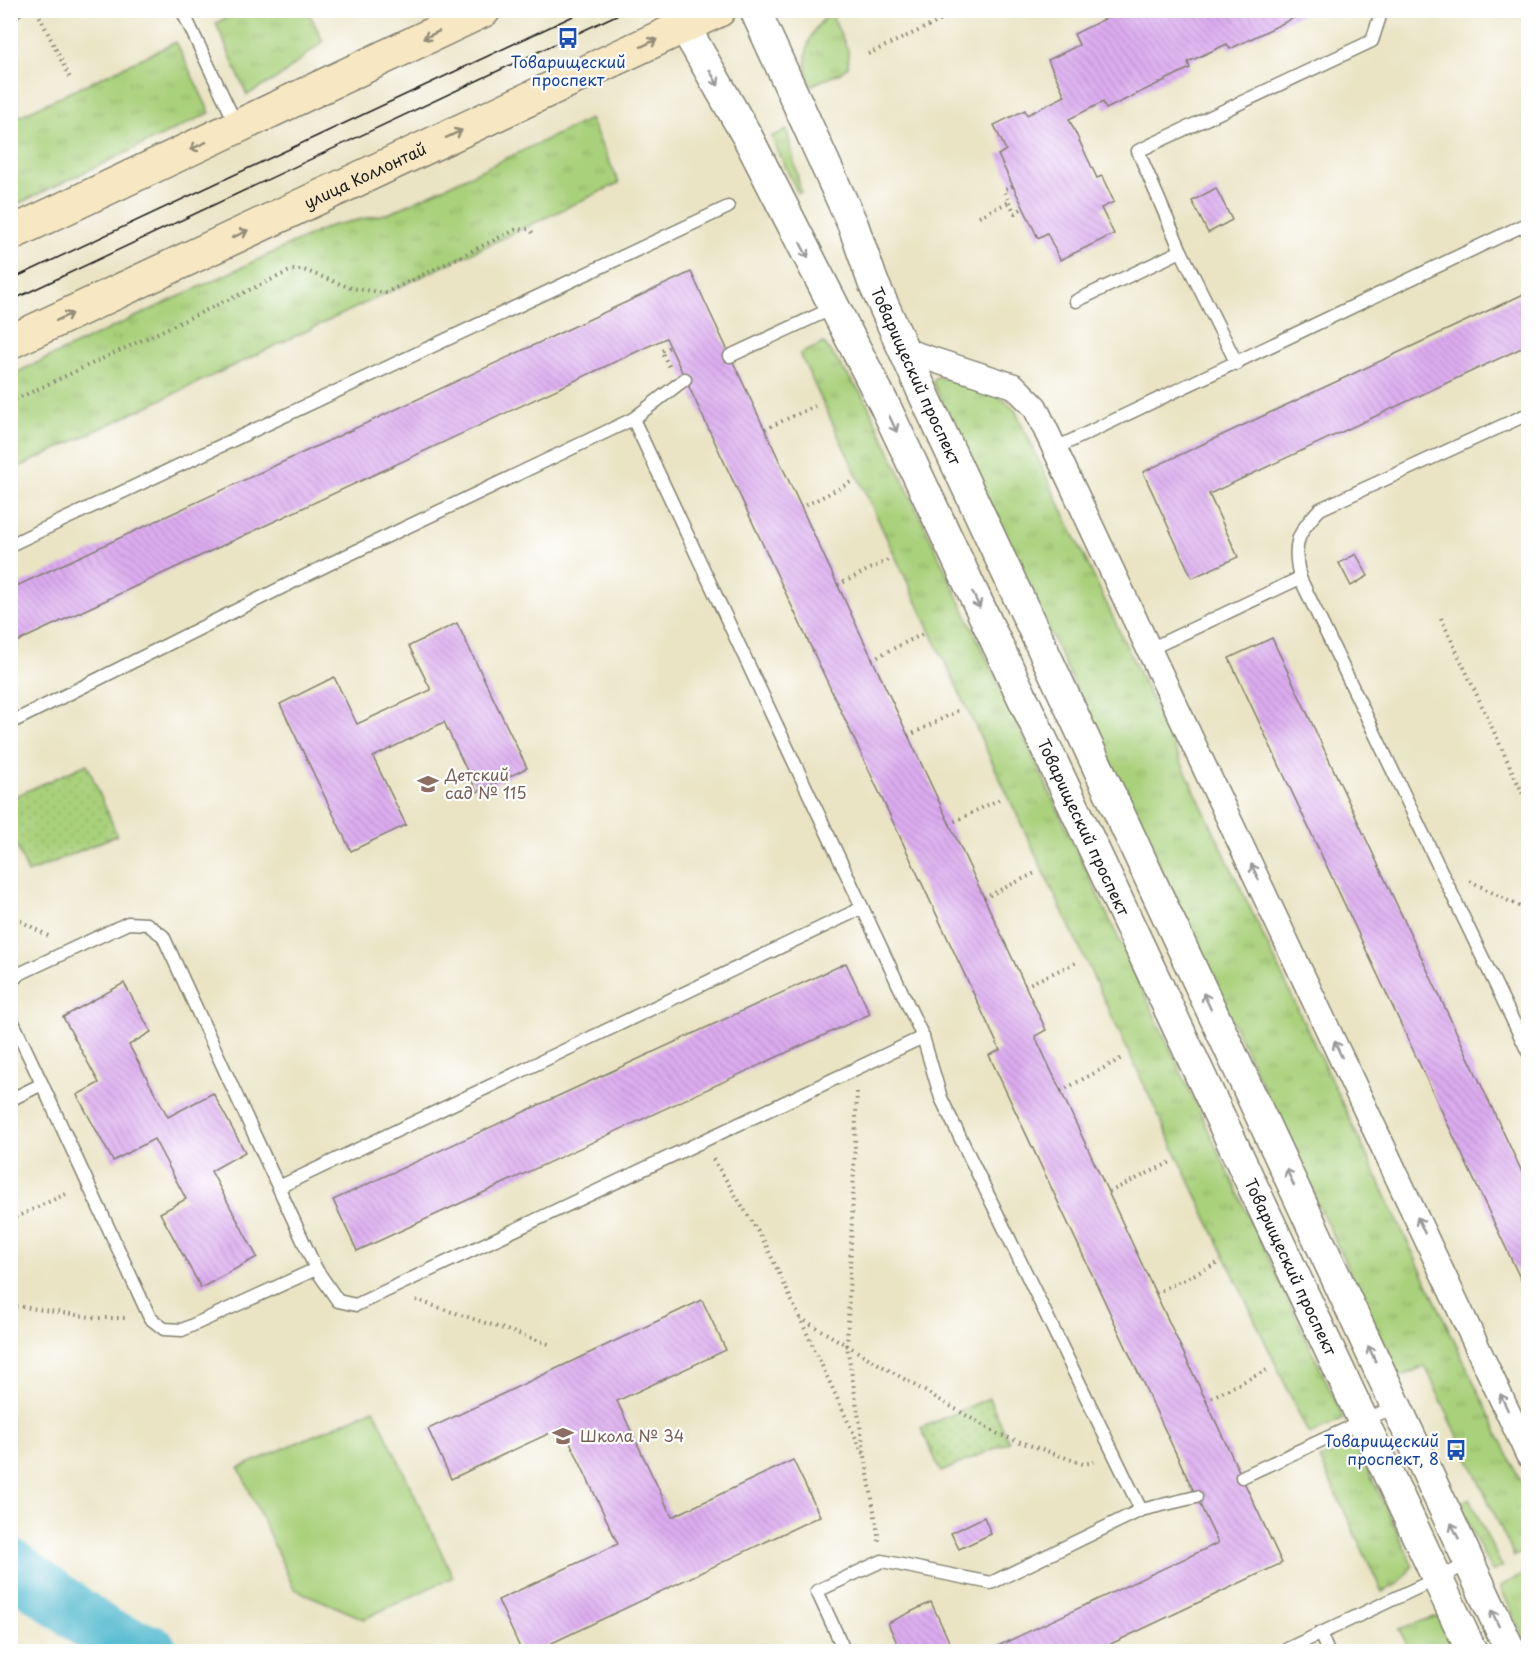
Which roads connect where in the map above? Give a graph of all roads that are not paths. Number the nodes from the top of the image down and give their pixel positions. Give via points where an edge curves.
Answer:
1 (16, 10) edge
2 (182, 10) edge
3 (484, 10) edge
4 (719, 10) edge
5 (755, 10) edge
6 (1382, 10) edge
7 (10, 13) edge
8 (680, 19) edge
9 (237, 127) junction
10 (728, 207) dead end
11 (1528, 224) edge
12 (10, 234) edge
13 (1181, 251) junction
14 (1076, 301) dead end
15 (833, 308) junction
16 (10, 342) edge
17 (903, 350) junction
18 (730, 356) dead end
19 (1237, 364) junction
20 (685, 379) dead end
21 (1528, 414) edge
22 (633, 418) junction
23 (1056, 448) junction
24 (10, 545) edge
25 (1299, 578) junction
26 (1150, 649) junction
27 (10, 723) edge
28 (862, 908) junction
29 (10, 984) edge
30 (10, 1016) edge
31 (923, 1036) junction
32 (1528, 1053) edge
33 (42, 1084) junction
34 (10, 1100) edge
35 (279, 1187) junction
36 (316, 1269) junction
37 (1396, 1406) junction
38 (1363, 1422) junction
39 (1526, 1445) edge
40 (1242, 1477) dead end
41 (1196, 1497) dead end
42 (1141, 1510) junction
43 (1470, 1563) junction
44 (1437, 1578) junction
45 (1320, 1633) junction
46 (845, 1652) edge
47 (1281, 1652) edge
48 (1328, 1652) edge
49 (1472, 1652) edge
50 (1511, 1652) edge

1 - 7 lane
2 - 9 lane
3 -> 9 main road
4 - 8 main road, улица Коллонтай
5 - 17 street, Товарищеский проспект via 853,225
6 - 13 lane via 1372,41 1138,151
8 -> 15 street, Товарищеский проспект via 747,136
16 -> 8 main road, улица Коллонтай
9 -> 12 main road
10 - 24 lane
11 - 19 lane
13 - 14 lane
13 - 19 lane
15 - 18 lane
15 -> 38 street, Товарищеский проспект via 891,419
17 - 23 street via 1014,386 1035,407
37 -> 17 street, Товарищеский проспект
19 - 23 lane
20 - 22 lane
21 - 25 lane via 1320,509 1302,528 1294,553
22 - 27 lane
22 - 28 lane
23 - 26 street
25 - 26 lane
25 - 32 lane
39 -> 26 street
28 - 31 lane
28 - 35 lane
29 - 35 lane via 19,974 128,923 147,924 163,936
30 - 33 lane
31 - 36 lane via 356,1305 338,1300
31 - 42 lane via 941,1098
33 - 34 lane
33 - 36 lane via 150,1318 164,1329 182,1330
35 - 36 lane
37 - 38 lane
43 -> 37 street, Товарищеский проспект
38 - 40 lane
38 - 44 street, Товарищеский проспект
41 - 42 lane
42 - 46 lane via 991,1583 882,1561 817,1591
43 - 44 lane
50 -> 43 street, Товарищеский проспект
44 - 45 lane
44 - 49 street, Товарищеский проспект
45 - 47 lane
45 - 48 lane

